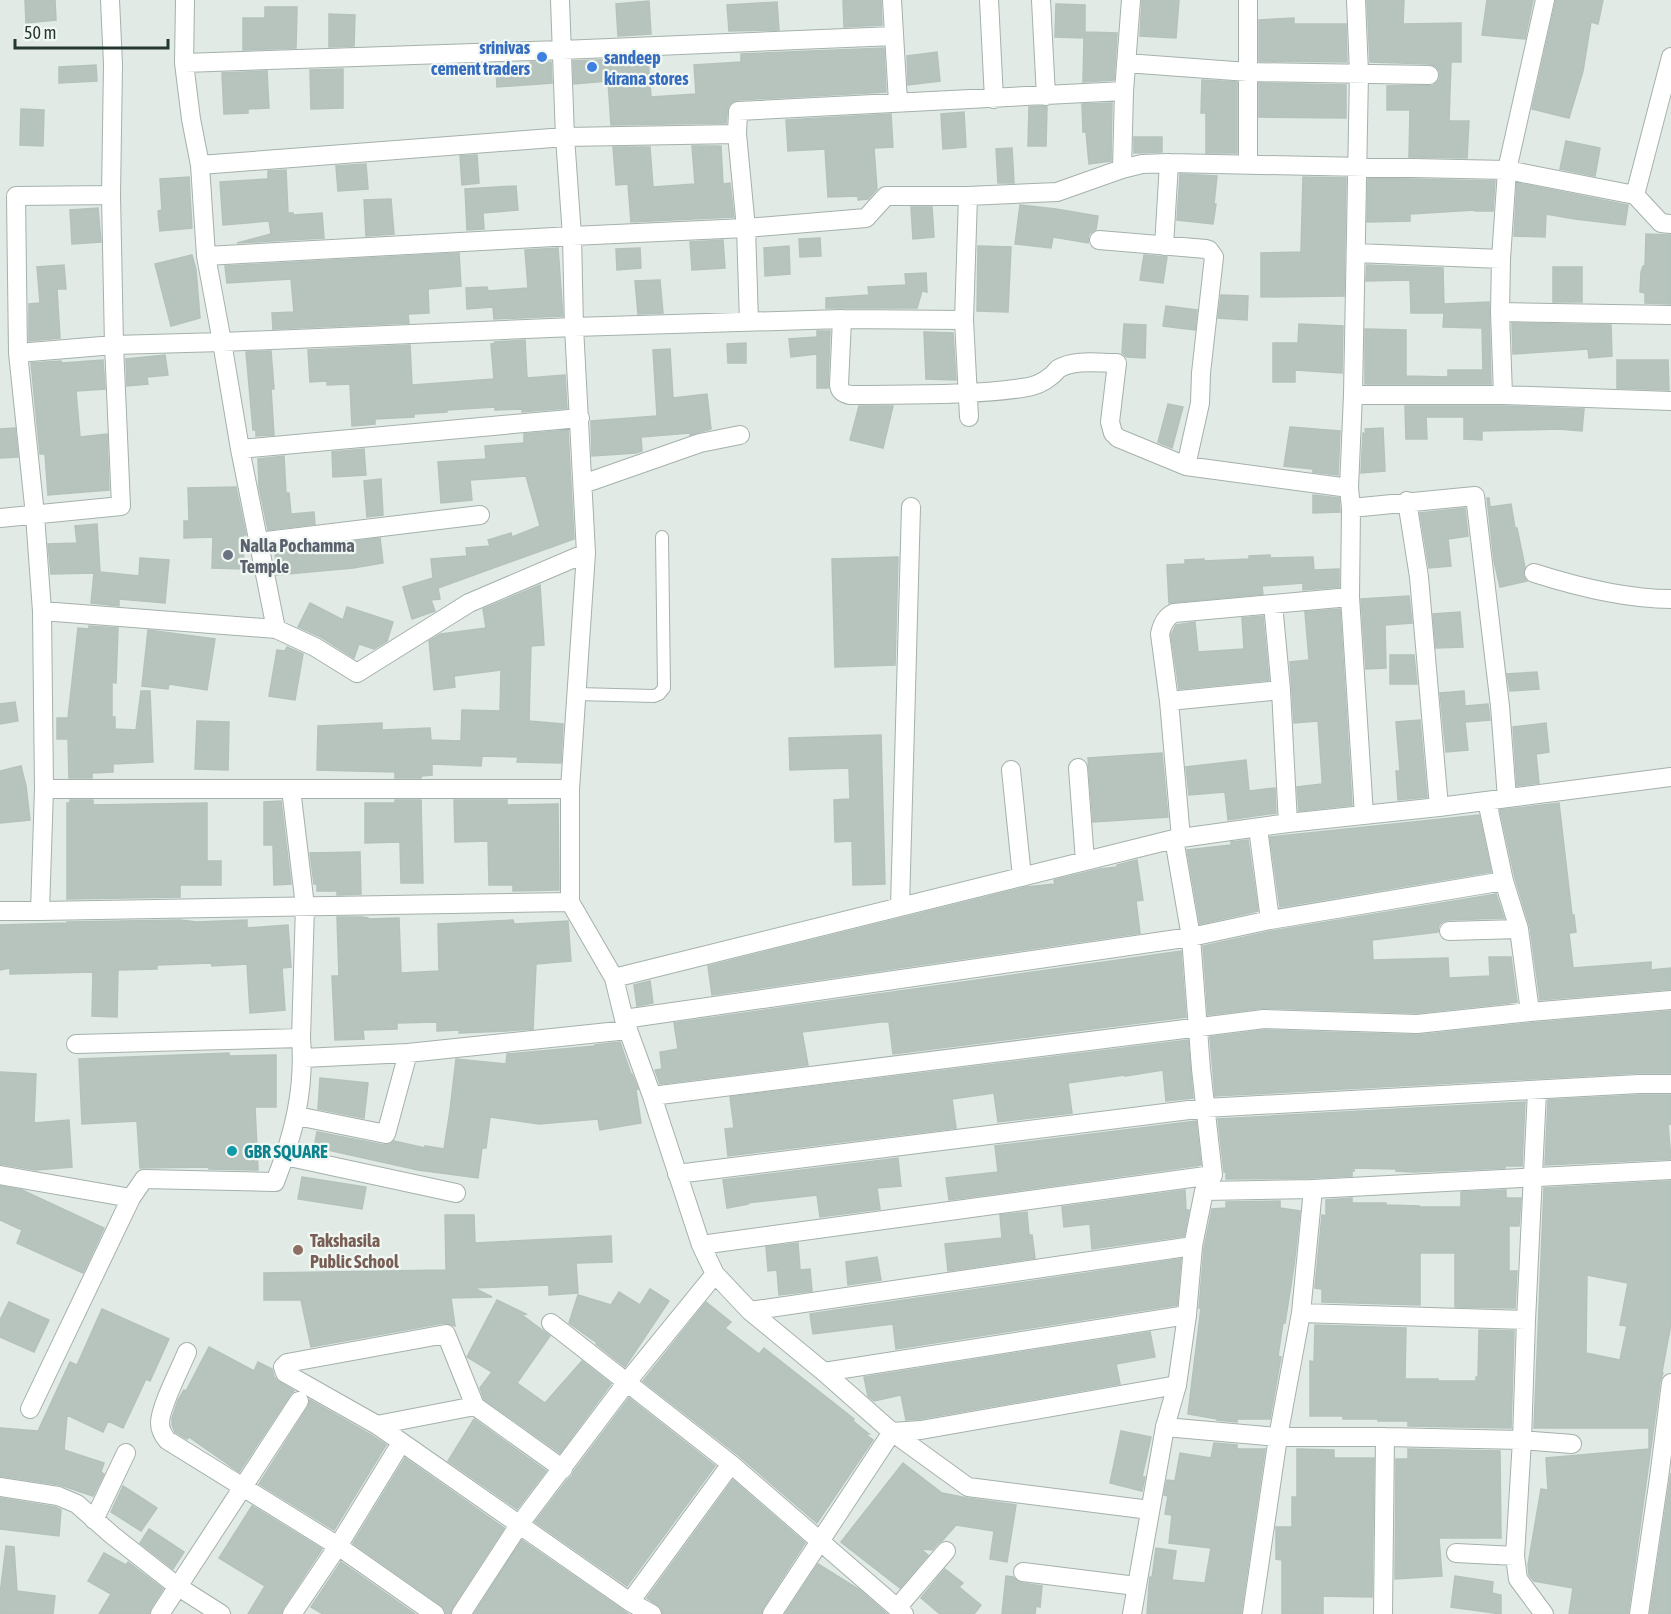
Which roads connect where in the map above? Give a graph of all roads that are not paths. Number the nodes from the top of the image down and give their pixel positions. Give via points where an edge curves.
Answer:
1 (110, 0) edge
2 (185, 0) edge
3 (560, 0) edge
4 (892, 0) edge
5 (988, 0) edge
6 (1041, 0) edge
7 (1131, 0) edge
8 (1248, 0) edge
9 (1356, 0) edge
10 (1545, 0) edge
11 (894, 36) junction
12 (562, 50) junction
13 (1671, 57) edge
14 (184, 63) junction
15 (1126, 63) junction
16 (1248, 72) junction
17 (1359, 72) junction
18 (1429, 75) dead end
19 (1124, 91) junction
20 (1046, 96) junction
21 (994, 99) junction
22 (898, 102) junction
23 (1664, 114) edge
24 (737, 134) junction
25 (565, 136) junction
26 (1169, 163) junction
27 (201, 165) junction
28 (1248, 165) junction
29 (1357, 167) junction
30 (1122, 169) junction
31 (1507, 170) junction
32 (111, 195) junction
33 (1635, 195) junction
34 (968, 196) junction
35 (1671, 224) edge
36 (746, 228) junction
37 (572, 236) junction
38 (1099, 240) dead end
39 (1164, 246) junction
40 (1356, 253) junction
41 (206, 256) junction
42 (1501, 259) junction
43 (1500, 312) junction
44 (1671, 315) edge
45 (842, 319) junction
46 (964, 320) junction
47 (749, 322) junction
48 (574, 327) junction
49 (222, 342) junction
50 (114, 345) junction
51 (18, 353) junction
52 (967, 393) junction
53 (1353, 395) junction
54 (1503, 395) junction
55 (1671, 401) edge
56 (969, 417) dead end
57 (580, 418) junction
58 (740, 435) dead end
59 (240, 449) junction
60 (1186, 466) junction
61 (583, 484) junction
62 (1349, 488) junction
63 (1407, 501) junction
64 (911, 507) dead end
65 (1351, 508) junction
66 (35, 515) junction
67 (480, 515) dead end
68 (0, 518) edge
69 (662, 537) dead end
70 (258, 542) junction
71 (586, 553) junction
72 (1534, 573) dead end
73 (1350, 597) junction
74 (1671, 599) edge
75 (1273, 604) junction
76 (42, 611) junction
77 (276, 629) junction
78 (1281, 690) junction
79 (577, 694) junction
80 (1169, 701) junction
81 (1078, 768) dead end
82 (1011, 770) dead end
83 (1671, 777) edge
84 (44, 789) junction
85 (291, 789) junction
86 (570, 789) junction
87 (1507, 798) junction
88 (1487, 801) junction
89 (1439, 807) junction
90 (1364, 815) junction
91 (1288, 823) junction
92 (1258, 828) junction
93 (1178, 839) junction
94 (1085, 861) junction
95 (1022, 877) junction
96 (1504, 881) junction
97 (570, 902) junction
98 (305, 906) junction
99 (900, 907) junction
100 (0, 911) edge
101 (40, 911) junction
102 (1270, 920) junction
103 (1519, 929) junction
104 (1449, 931) dead end
105 (1191, 937) junction
106 (614, 978) junction
107 (1671, 1000) edge
108 (1530, 1012) junction
109 (626, 1025) junction
110 (1198, 1027) junction
111 (301, 1038) junction
112 (76, 1044) dead end
113 (408, 1053) junction
114 (303, 1058) junction
115 (1671, 1084) edge
116 (1538, 1091) junction
117 (652, 1096) junction
118 (1205, 1108) junction
119 (297, 1116) junction
120 (285, 1156) junction
121 (1671, 1170) edge
122 (677, 1174) junction
123 (0, 1175) edge
124 (1533, 1178) junction
125 (1208, 1183) junction
126 (1313, 1189) junction
127 (456, 1193) dead end
128 (131, 1198) junction
129 (701, 1245) junction
130 (1193, 1246) junction
131 (715, 1274) junction
132 (750, 1311) junction
133 (1301, 1313) junction
134 (1187, 1315) junction
135 (1526, 1320) junction
136 (550, 1323) dead end
137 (187, 1353) dead end
138 (824, 1372) junction
139 (627, 1382) junction
140 (1671, 1383) edge
141 (1177, 1385) junction
142 (298, 1401) dead end
143 (475, 1406) junction
144 (30, 1409) dead end
145 (376, 1425) junction
146 (1165, 1427) junction
147 (892, 1432) junction
148 (1278, 1437) junction
149 (1385, 1437) junction
150 (1522, 1440) junction
151 (401, 1443) junction
152 (1572, 1444) dead end
153 (126, 1453) dead end
154 (731, 1464) junction
155 (563, 1469) junction
156 (1665, 1479) edge
157 (0, 1487) edge
158 (243, 1488) junction
159 (1150, 1510) junction
160 (94, 1520) junction
161 (519, 1525) junction
162 (821, 1540) junction
163 (338, 1546) junction
164 (946, 1551) dead end
165 (1456, 1553) dead end
166 (1515, 1556) junction
167 (1023, 1572) dead end
168 (177, 1586) junction
169 (1136, 1586) junction
170 (630, 1602) junction
171 (900, 1611) edge
172 (160, 1614) edge
173 (221, 1614) edge
174 (292, 1614) edge
175 (435, 1614) edge
176 (461, 1614) edge
177 (652, 1614) edge
178 (772, 1614) edge
179 (1132, 1614) edge
180 (1252, 1614) edge
181 (1383, 1614) edge
182 (1544, 1614) edge
183 (1639, 1614) edge

1 - 32 street
2 - 14 street
3 - 12 street
4 - 11 street
5 - 21 street
6 - 20 street
7 - 15 street
8 - 16 street
9 - 17 street
10 - 31 street
11 - 12 street
11 - 22 street
12 - 14 street
12 - 25 street
13 - 23 street
14 - 27 street
15 - 16 street
15 - 19 street
16 - 17 street
16 - 28 street
17 - 18 street
17 - 29 street
19 - 20 street
19 - 30 street
20 - 21 street
21 - 22 street
22 - 24 street via 738,111
23 - 33 street
24 - 25 street
24 - 36 street
25 - 27 street
25 - 37 street
26 - 28 street
26 - 30 street
26 - 39 street
27 - 41 street
28 - 29 street
29 - 31 street
29 - 40 street
30 - 34 street via 1057,192
31 - 33 street
31 - 42 street
32 - 50 street
32 - 51 street via 16,196
33 - 35 street via 1661,223
34 - 36 street via 886,196 866,218
34 - 46 street
36 - 37 street
36 - 47 street
37 - 41 street
37 - 48 street
38 - 39 street
39 - 60 street via 1206,249 1214,257 1200,403
40 - 42 street
40 - 53 street
41 - 49 street
42 - 43 street
43 - 44 street
43 - 54 street
45 - 46 street
45 - 47 street
45 - 52 street via 839,385 844,394
46 - 52 street
47 - 48 street
48 - 49 street
48 - 57 street
49 - 50 street
49 - 59 street
50 - 51 street
50 - 66 street via 121,506
51 - 66 street
52 - 56 street
52 - 60 street via 1024,388 1058,369 1081,363 1117,363 1110,422 1113,433
53 - 54 street
53 - 62 street
54 - 55 street
57 - 59 street
57 - 61 street
58 - 61 street via 700,442
59 - 70 street
60 - 62 street
61 - 71 street
62 - 65 street
63 - 65 street
63 - 87 street via 1475,496
63 - 89 street via 1419,578
64 - 99 street
65 - 73 street
66 - 68 street
66 - 76 street
67 - 70 street
69 - 79 lane via 664,688 654,696
70 - 77 street
71 - 77 street via 469,603 357,673
71 - 79 street
72 - 74 street via 1621,594
73 - 75 street
73 - 90 street
75 - 78 street
75 - 80 street via 1169,615 1160,634
76 - 77 street
76 - 84 street
78 - 80 street
78 - 91 street
79 - 86 street
80 - 93 street
81 - 94 street
82 - 95 street
83 - 87 street
84 - 85 street
84 - 101 street
85 - 86 street
85 - 98 street
86 - 97 street
87 - 88 street
88 - 89 street
88 - 96 street
89 - 90 street
90 - 91 street
91 - 92 street
92 - 93 street
92 - 102 street
93 - 94 street
93 - 105 street
94 - 95 street
95 - 99 street
96 - 102 street
96 - 103 street
97 - 98 street
97 - 106 street
98 - 101 street
98 - 111 street
99 - 106 street
100 - 101 street
102 - 105 street
103 - 104 street
103 - 108 street
105 - 109 street
105 - 110 street
106 - 109 street
107 - 108 street
108 - 110 street via 1417,1024 1263,1019
109 - 113 street
109 - 117 street
110 - 117 street
110 - 118 street
111 - 112 street
111 - 114 street
113 - 114 street
113 - 119 street via 386,1134
114 - 119 street
115 - 116 street
116 - 118 street
116 - 124 street
117 - 122 street
118 - 122 street
118 - 125 street
119 - 120 street
120 - 127 street
120 - 128 street via 275,1182 144,1179
121 - 124 street
122 - 129 street
123 - 128 street
124 - 126 street
124 - 135 street
125 - 126 street
125 - 129 street
125 - 130 street
126 - 133 street
128 - 144 street
129 - 131 street
130 - 132 street
130 - 134 street
131 - 132 street
131 - 139 street
132 - 138 street
133 - 135 street
133 - 148 street
134 - 138 street
134 - 141 street
135 - 150 street
136 - 139 street
137 - 158 street via 161,1414 162,1434
138 - 147 street
139 - 154 street
139 - 155 street
140 - 156 street
141 - 146 street
141 - 147 street
142 - 158 street
143 - 145 street
143 - 145 street via 446,1334 287,1363 283,1367 285,1373
143 - 155 street
145 - 151 street
146 - 148 street
146 - 159 street
147 - 159 street via 968,1487
147 - 162 street
148 - 149 street
148 - 180 street
149 - 150 street
149 - 181 street
150 - 152 street
150 - 166 street
151 - 161 street
151 - 163 street
153 - 160 street
154 - 162 street
154 - 170 street
155 - 161 street
156 - 183 street
157 - 160 street via 67,1499
158 - 163 street
158 - 168 street
159 - 169 street
160 - 168 street
161 - 170 street
161 - 176 street
162 - 171 street
162 - 178 street
163 - 174 street
163 - 175 street
164 - 171 street
165 - 166 street
166 - 182 street via 1518,1579
167 - 169 street
168 - 172 street
168 - 173 street
169 - 179 street
170 - 177 street

